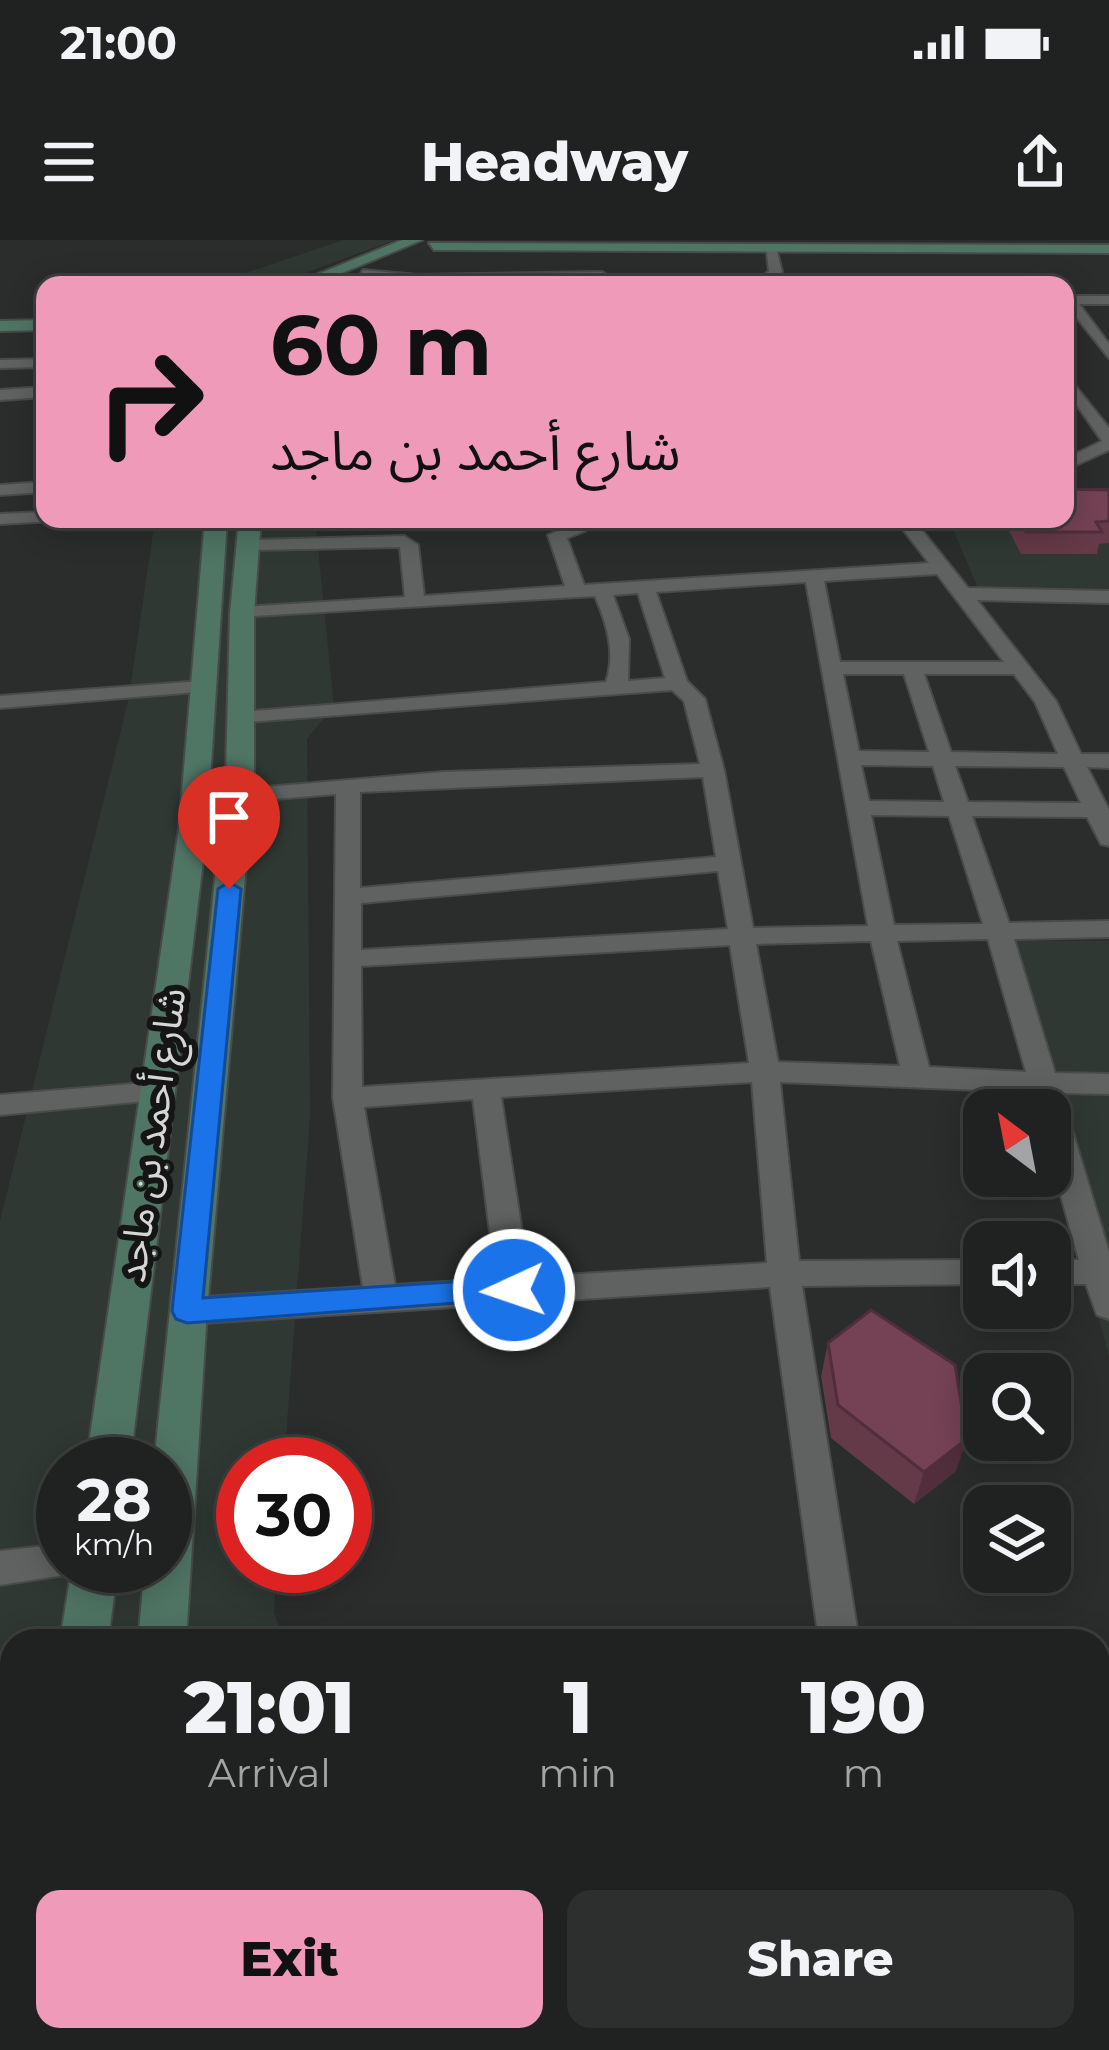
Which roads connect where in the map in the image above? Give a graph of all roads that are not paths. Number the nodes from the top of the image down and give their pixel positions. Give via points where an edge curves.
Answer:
1 (415, 240) edge
2 (442, 243) edge
3 (603, 244) edge
4 (810, 244) edge
5 (905, 244) edge
6 (1029, 244) edge
7 (583, 247) junction
8 (770, 248) junction
9 (977, 249) junction
10 (1109, 249) edge
11 (363, 274) junction
12 (322, 276) edge
13 (358, 276) edge
14 (385, 276) edge
15 (602, 276) edge
16 (771, 276) edge
17 (996, 276) edge
18 (1074, 298) edge
19 (1109, 300) edge
20 (1074, 306) edge
21 (36, 322) edge
22 (0, 324) edge
23 (1109, 354) edge
24 (36, 363) edge
25 (0, 364) edge
26 (1074, 387) edge
27 (36, 392) edge
28 (0, 394) edge
29 (1101, 417) edge
30 (1109, 442) edge
31 (1074, 460) edge
32 (36, 488) edge
33 (0, 490) edge
34 (36, 518) edge
35 (0, 520) edge
36 (215, 528) edge
37 (573, 528) edge
38 (911, 528) edge
39 (250, 532) edge
40 (941, 568) junction
41 (814, 577) junction
42 (645, 587) junction
43 (576, 590) junction
44 (601, 590) junction
45 (962, 594) junction
46 (1109, 597) edge
47 (415, 602) junction
48 (242, 613) junction
49 (831, 668) junction
50 (912, 668) junction
51 (1020, 668) junction
52 (676, 683) junction
53 (202, 687) junction
54 (613, 689) junction
55 (0, 702) edge
56 (241, 718) junction
57 (849, 758) junction
58 (940, 759) junction
59 (1109, 761) edge
60 (1077, 762) junction
61 (713, 770) junction
62 (348, 786) junction
63 (238, 795) junction
64 (858, 808) junction
65 (956, 808) junction
66 (1097, 810) junction
67 (1109, 839) edge
68 (730, 863) junction
69 (348, 897) junction
70 (1109, 929) edge
71 (998, 930) junction
72 (882, 932) junction
73 (742, 935) junction
74 (348, 958) junction
75 (765, 1072) junction
76 (916, 1073) junction
77 (1043, 1084) junction
78 (1109, 1084) edge
79 (486, 1090) junction
80 (157, 1092) junction
81 (348, 1098) junction
82 (0, 1106) edge
83 (963, 1272) edge
84 (1071, 1272) edge
85 (1099, 1272) junction
86 (784, 1274) junction
87 (514, 1290) junction
88 (381, 1298) junction
89 (1109, 1306) edge
90 (187, 1311) junction
91 (112, 1437) edge
92 (36, 1564) edge
93 (0, 1568) edge
94 (90, 1593) edge
95 (86, 1629) edge
96 (163, 1629) edge
97 (836, 1629) edge

1 - 12 main road
2 - 7 main road
2 - 11 main road
3 - 7 main road
3 - 8 main road
4 - 5 main road
4 - 8 main road
5 - 9 main road
6 - 9 main road
6 - 10 main road
7 - 15 street
8 - 16 street
9 - 17 street
11 - 13 main road
11 - 14 street
18 - 19 street
20 - 23 street
21 - 22 main road
24 - 25 street
26 - 29 street
27 - 28 street
29 - 30 street
30 - 31 street
32 - 33 street
34 - 35 street
36 - 53 main road, شارع أحمد بن ماجد
37 - 43 street via 557,536
38 - 40 street
39 - 47 street via 404,541
39 - 48 main road, شارع أحمد بن ماجد
40 - 41 street
40 - 45 street
41 - 42 street
41 - 49 street
42 - 44 street
42 - 52 street
43 - 44 street
43 - 47 street
44 - 54 street via 623,669
45 - 46 street
45 - 51 street
47 - 48 street
48 - 56 main road, شارع أحمد بن ماجد
49 - 50 street
49 - 57 street
50 - 51 street
50 - 58 street
51 - 60 street
52 - 54 street
52 - 61 street via 694,699
53 - 55 street
53 - 80 main road, شارع أحمد بن ماجد via 193,828
54 - 56 street
56 - 63 main road, شارع أحمد بن ماجد
57 - 58 street
57 - 64 street
58 - 60 street
58 - 65 street
59 - 60 street
60 - 66 street
61 - 62 street
61 - 68 street
62 - 63 street
62 - 69 street
63 - 90 main road, شارع أحمد بن ماجد
64 - 65 street
64 - 72 street
65 - 66 street
65 - 71 street
66 - 67 street
68 - 69 street
68 - 73 street
69 - 74 street
70 - 71 street
71 - 72 street
71 - 77 street
72 - 73 street
72 - 76 street
73 - 74 street
73 - 75 street
74 - 81 street
75 - 76 street
75 - 79 street
75 - 86 street
76 - 77 street
77 - 78 street
77 - 85 street
79 - 81 street
79 - 87 street
80 - 82 street
80 - 91 main road, شارع أحمد بن ماجد
81 - 88 street
83 - 86 street
84 - 85 street
85 - 89 street
86 - 87 street
86 - 97 street
87 - 88 street
88 - 90 street
90 - 96 main road, شارع أحمد بن ماجد
92 - 93 street
94 - 95 main road

